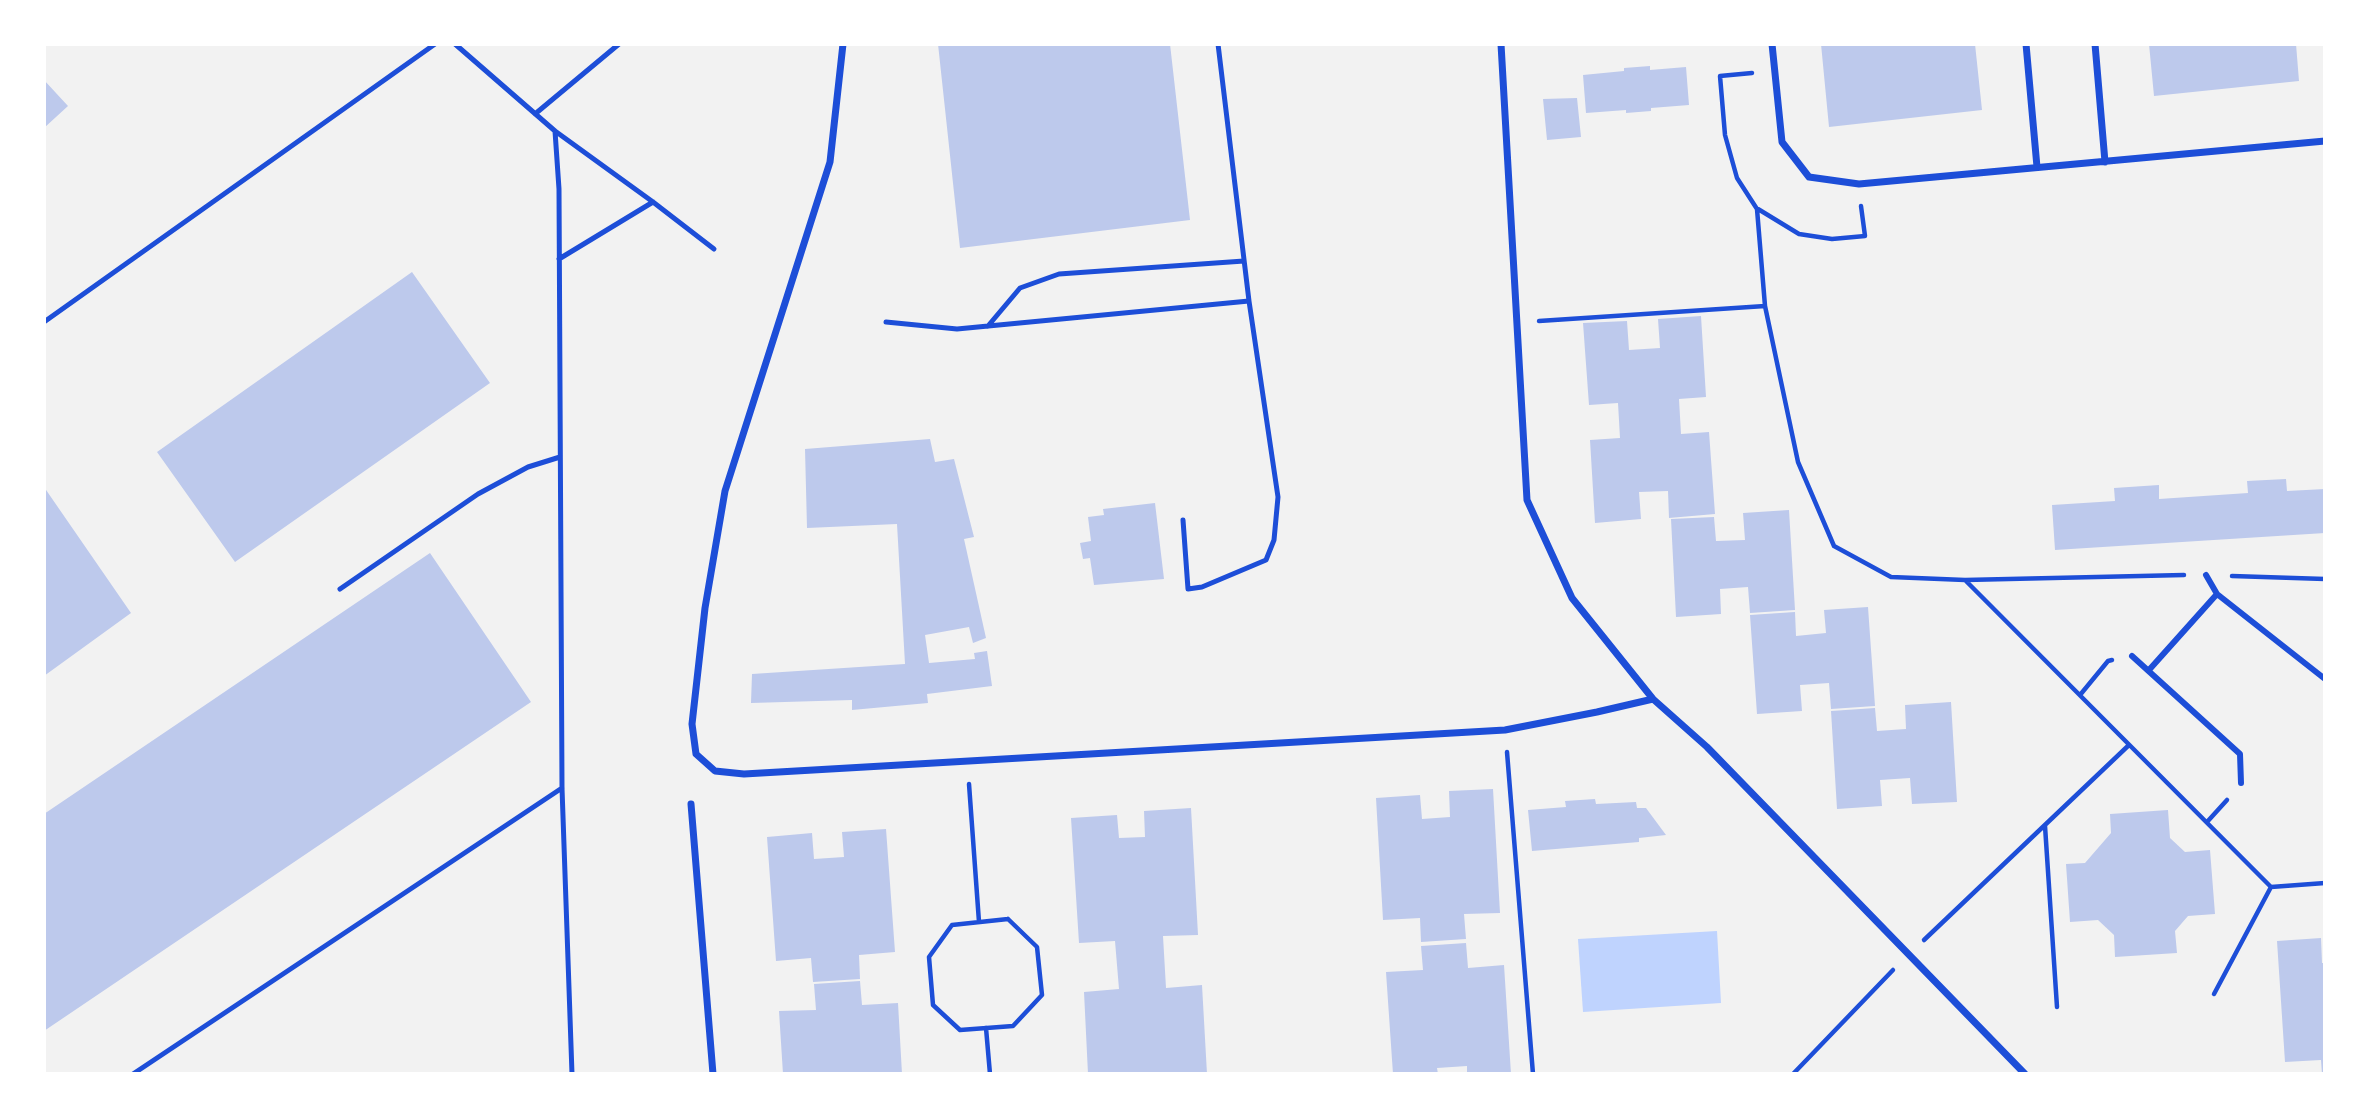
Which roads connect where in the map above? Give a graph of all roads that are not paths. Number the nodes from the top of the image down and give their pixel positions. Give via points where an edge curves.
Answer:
1 (435, 44) edge
2 (455, 44) edge
3 (619, 44) edge
4 (844, 44) edge
5 (1218, 44) edge
6 (1501, 44) edge
7 (1772, 44) edge
8 (2026, 44) edge
9 (2095, 44) edge
10 (535, 114) junction
11 (555, 131) junction
12 (2325, 141) edge
13 (2105, 162) junction
14 (2037, 167) junction
15 (653, 202) junction
16 (714, 249) dead end
17 (559, 259) junction
18 (1244, 261) junction
19 (1249, 301) junction
20 (44, 322) edge
21 (886, 322) dead end
22 (988, 326) junction
23 (560, 457) junction
24 (1183, 520) dead end
25 (2206, 575) road end
26 (340, 589) dead end
27 (2217, 594) junction
28 (2132, 656) road end
29 (2149, 670) junction
30 (2325, 680) edge
31 (1653, 699) junction
32 (2241, 783) road end
33 (562, 789) junction
34 (691, 804) dead end
35 (133, 1074) edge
36 (572, 1074) edge
37 (712, 1074) edge
38 (2025, 1074) edge

1 - 20 lane
2 - 10 lane
3 - 10 lane
4 - 31 street via 830,162 725,491 692,724 696,754 715,771 744,774 1505,730
5 - 18 lane
6 - 31 street via 1527,500 1572,598
7 - 14 street via 1782,142 1809,177 1859,184
8 - 14 street
9 - 13 street
10 - 11 lane
11 - 15 lane
11 - 17 lane
12 - 13 street
13 - 14 street
15 - 16 lane
15 - 17 lane
17 - 23 lane
18 - 19 lane
18 - 22 lane via 1059,274 1020,288
19 - 22 lane
19 - 24 lane via 1278,497 1274,540 1266,560 1188,589
21 - 22 lane via 957,329
23 - 26 lane via 528,467 478,494
23 - 33 lane
25 - 27 street
27 - 29 street
27 - 30 street
28 - 29 street
29 - 32 street via 2240,754
31 - 38 street via 1707,747
33 - 35 lane
33 - 36 lane
34 - 37 street

